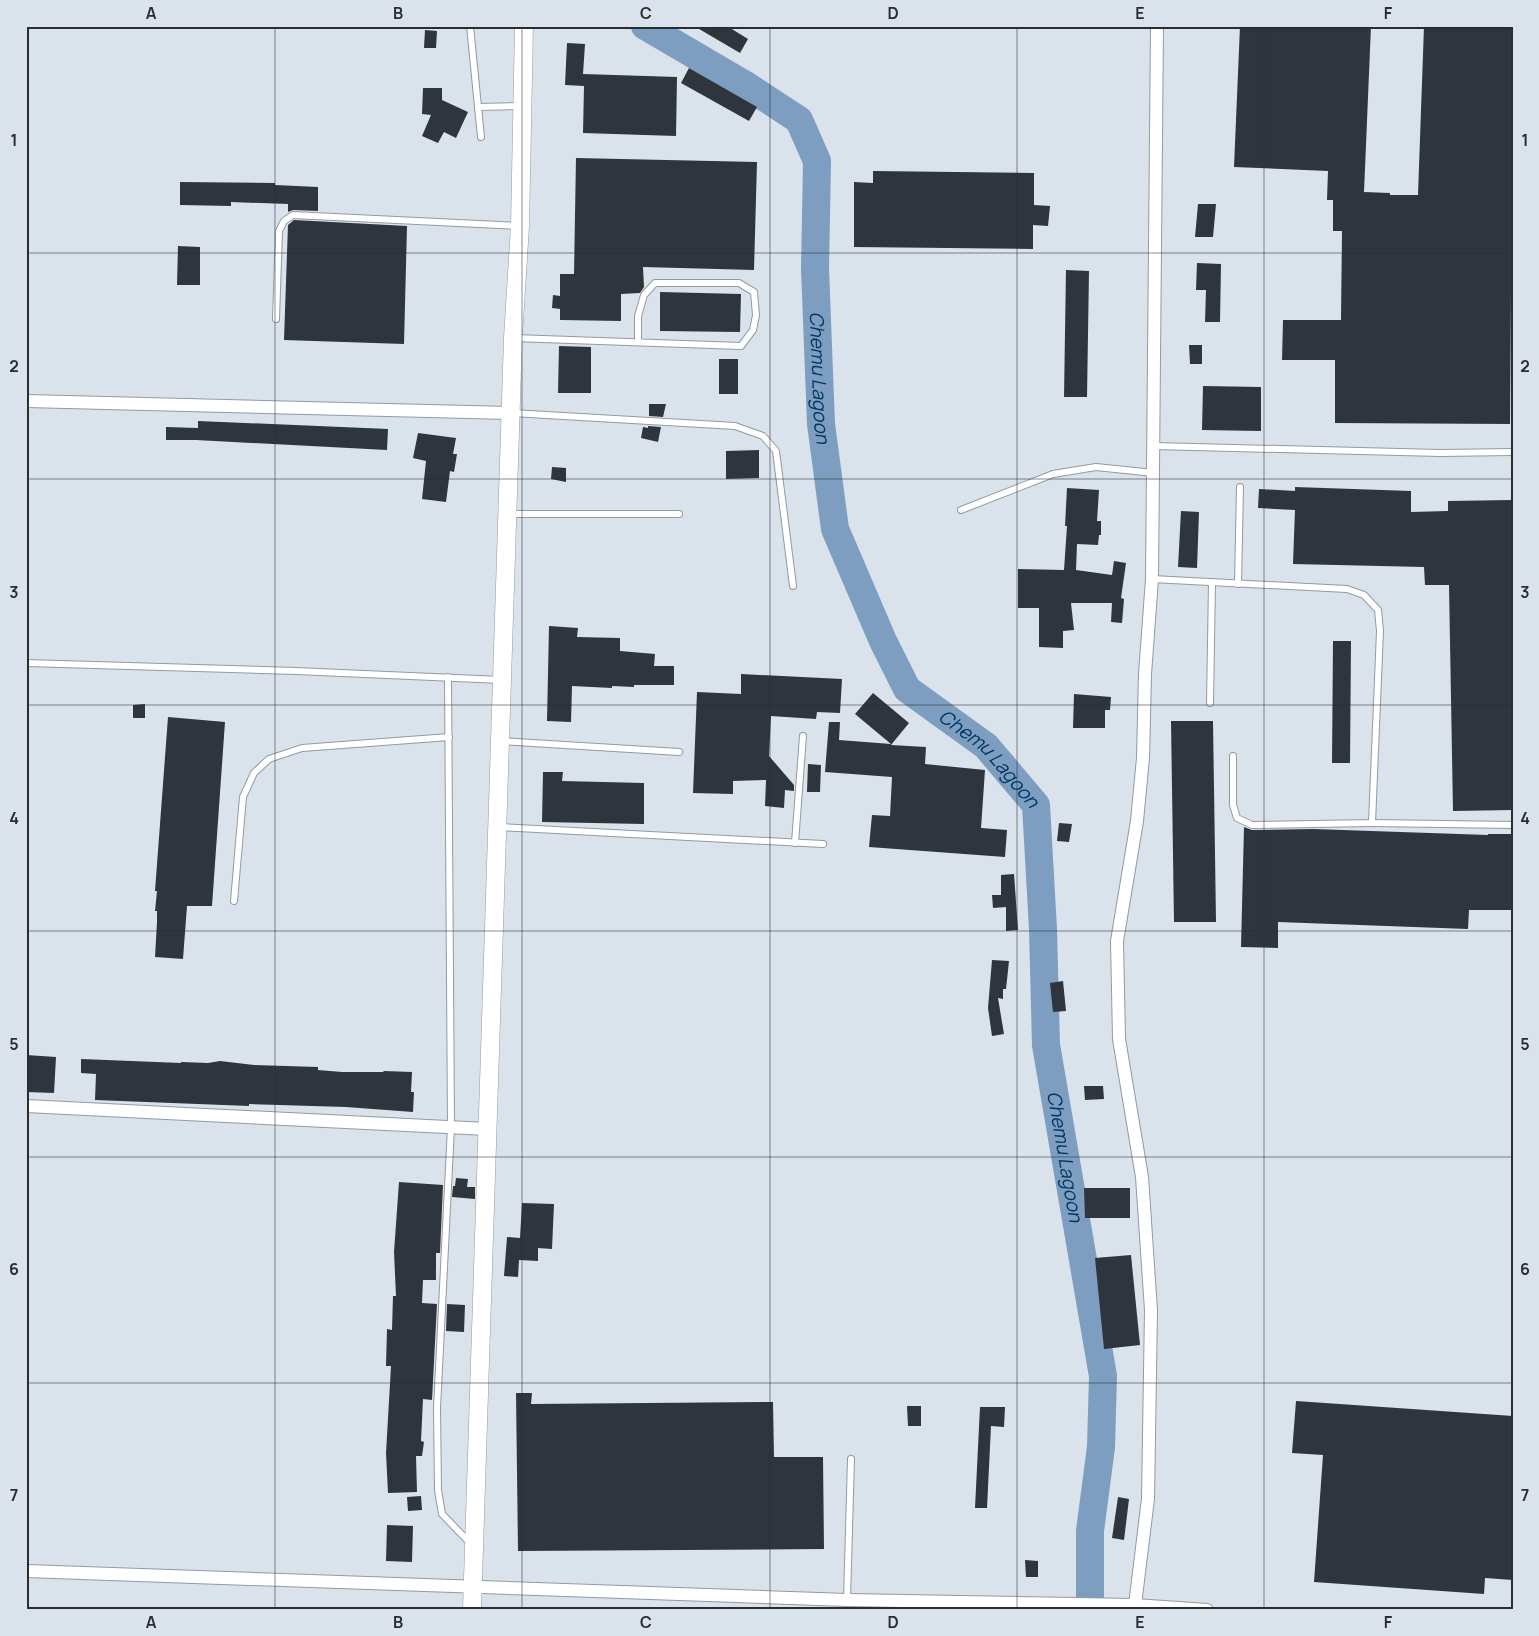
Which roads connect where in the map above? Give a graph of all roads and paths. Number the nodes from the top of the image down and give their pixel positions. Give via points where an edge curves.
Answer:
1 (470, 26) edge
2 (524, 26) edge
3 (1157, 26) edge
4 (522, 106) junction
5 (478, 107) junction
6 (481, 137) dead end
7 (520, 226) junction
8 (276, 319) dead end
9 (513, 338) junction
10 (638, 342) junction
11 (26, 401) edge
12 (511, 413) junction
13 (1154, 446) junction
14 (1513, 452) edge
15 (1154, 473) junction
16 (1240, 487) dead end
17 (961, 510) dead end
18 (508, 514) junction
19 (679, 514) dead end
20 (1152, 579) junction
21 (1212, 582) junction
22 (1238, 584) junction
23 (793, 586) dead end
24 (26, 663) edge
25 (448, 677) junction
26 (502, 680) junction
27 (1210, 703) dead end
28 (803, 736) dead end
29 (448, 738) junction
30 (500, 741) junction
31 (679, 752) dead end
32 (1233, 756) dead end
33 (1372, 823) junction
34 (1513, 825) edge
35 (497, 827) junction
36 (795, 843) junction
37 (823, 844) dead end
38 (234, 901) dead end
39 (26, 1106) edge
40 (451, 1128) junction
41 (487, 1129) junction
42 (851, 1459) dead end
43 (474, 1546) junction
44 (26, 1571) edge
45 (473, 1587) junction
46 (847, 1600) junction
47 (1135, 1605) junction
48 (472, 1610) edge
49 (1207, 1610) edge

1 - 5 lane
2 - 4 street
3 - 13 street
4 - 5 lane
4 - 7 street
5 - 6 lane
7 - 8 lane via 293,215 284,221 279,231
7 - 9 street
9 - 10 lane
9 - 12 street
10 - 10 lane via 740,346 754,330 754,292 739,283 654,283 644,295 638,316
11 - 12 street
12 - 18 street
12 - 23 lane via 735,426 763,436 776,451
13 - 14 lane
13 - 15 street
15 - 17 lane via 1096,467 1054,474
15 - 20 street
16 - 22 lane
18 - 19 lane
18 - 26 street
20 - 21 lane
20 - 47 street via 1137,821 1117,941 1119,1039 1142,1177 1151,1310 1148,1499
21 - 22 lane
21 - 27 lane
22 - 33 lane via 1347,590 1364,595 1378,610 1380,631
24 - 25 lane
25 - 26 lane
25 - 29 lane
26 - 30 street
28 - 36 lane
29 - 38 lane via 302,748 269,759 254,773 243,797
29 - 40 lane
30 - 31 lane
30 - 35 street
32 - 33 lane via 1233,805 1237,818 1252,825
33 - 34 lane
35 - 36 lane
35 - 41 street
36 - 37 lane
39 - 40 street
40 - 41 street
40 - 43 lane via 437,1408 438,1490 442,1514
41 - 43 street
42 - 46 lane
43 - 45 street
44 - 45 street
45 - 46 street
45 - 48 street
46 - 47 street
47 - 49 street

